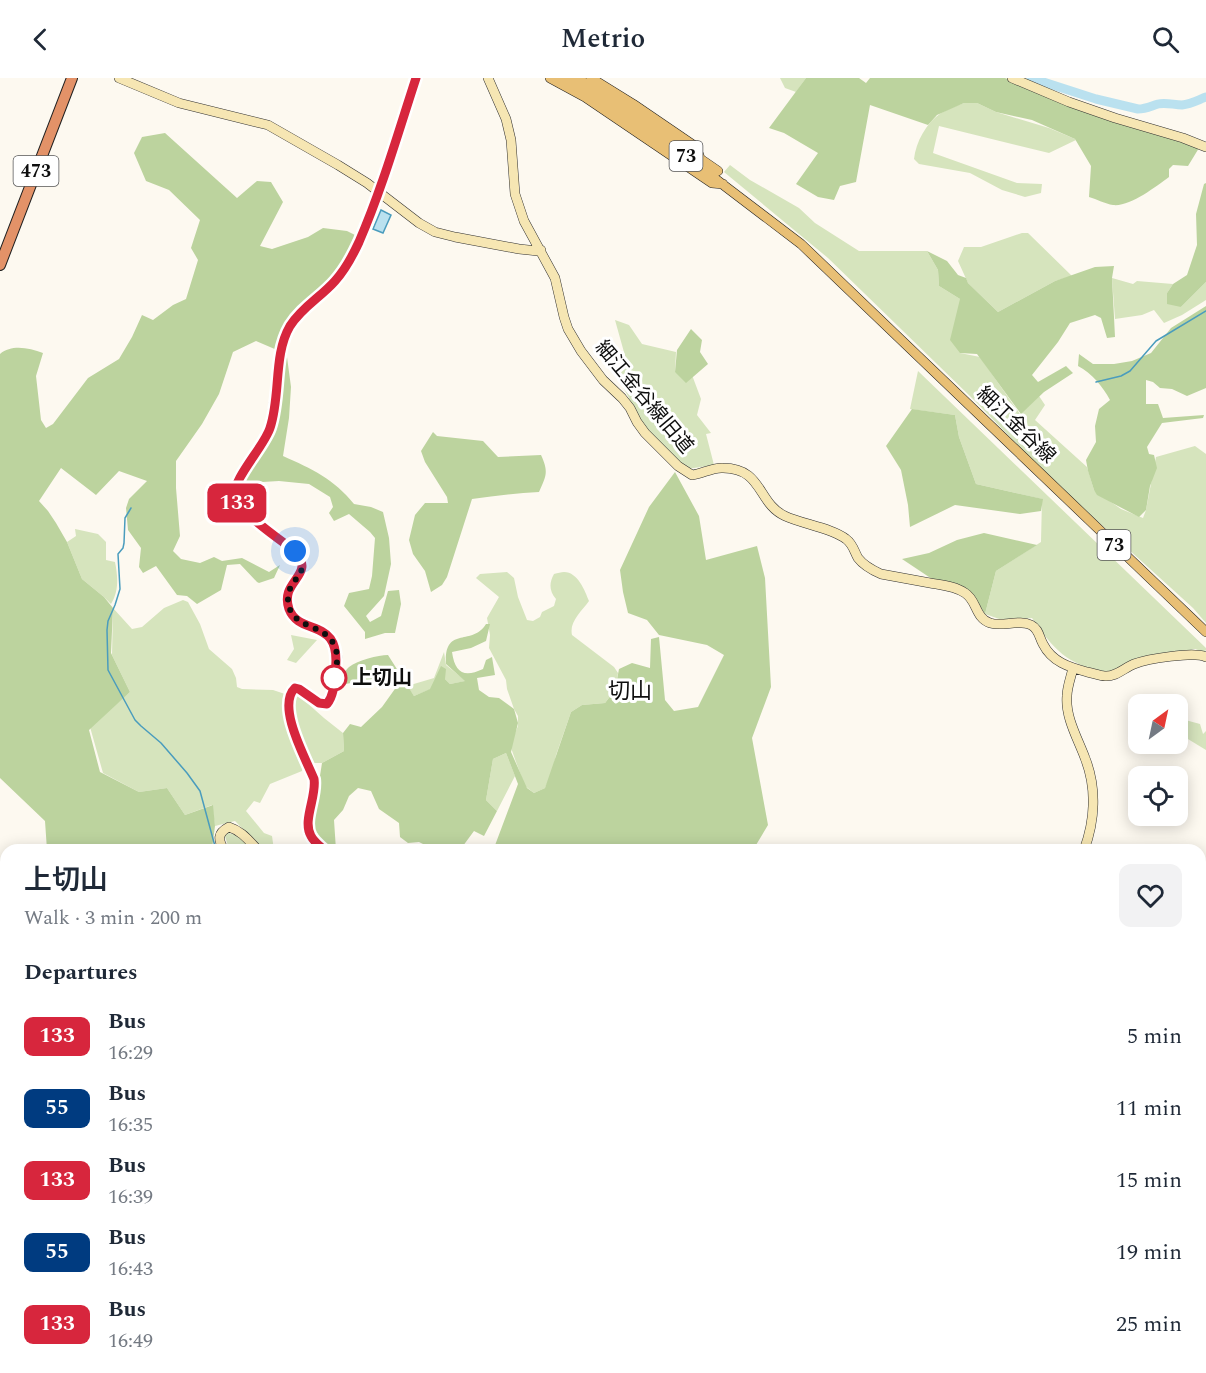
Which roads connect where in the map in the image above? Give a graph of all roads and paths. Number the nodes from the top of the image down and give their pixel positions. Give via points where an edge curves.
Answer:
1 (72, 78) edge
2 (119, 78) edge
3 (416, 78) edge
4 (488, 78) edge
5 (550, 78) edge
6 (564, 78) edge
7 (577, 78) edge
8 (591, 78) edge
9 (1012, 78) edge
10 (1206, 147) edge
11 (700, 158) junction
12 (725, 185) junction
13 (379, 192) junction
14 (801, 244) junction
15 (541, 250) junction
16 (0, 265) edge
17 (1204, 629) edge
18 (1206, 657) edge
19 (1073, 668) junction
20 (220, 844) edge
21 (252, 844) edge
22 (318, 844) edge
23 (1086, 844) edge

1 - 16 highway, 473
2 - 13 street via 179,103 267,125
3 - 13 street
4 - 15 street, 細江金谷線旧道 via 506,119 515,194 524,221
5 - 12 main road, 73 via 585,97 712,183
6 - 12 main road, 細江金谷線 / 73
7 - 11 main road, 細江金谷線 / 73
8 - 11 main road via 696,147
9 - 10 street via 1069,102
11 - 14 main road, 細江金谷線 / 73 via 767,210
12 - 14 main road, 細江金谷線 / 73
13 - 15 street via 435,232
13 - 22 street via 347,265 335,282 303,309 285,334 270,429 235,486 234,495 243,510 301,558 301,572 288,592 290,610 298,621 324,633 335,647 337,656 327,704 295,688 289,702 291,723 314,779 308,821 310,835
14 - 17 main road, 細江金谷線 / 73
15 - 19 street, 細江金谷線旧道 via 580,351 630,408 645,433 678,466 692,475 720,467 741,471 758,485 776,511 846,538 859,559 873,571 964,592 981,617 990,623 1026,623 1034,627 1049,653
18 - 19 street, 細江金谷線旧道 via 1144,661 1106,676
19 - 23 street via 1067,696 1069,714 1093,790 1093,817
20 - 21 street via 220,834 229,827

